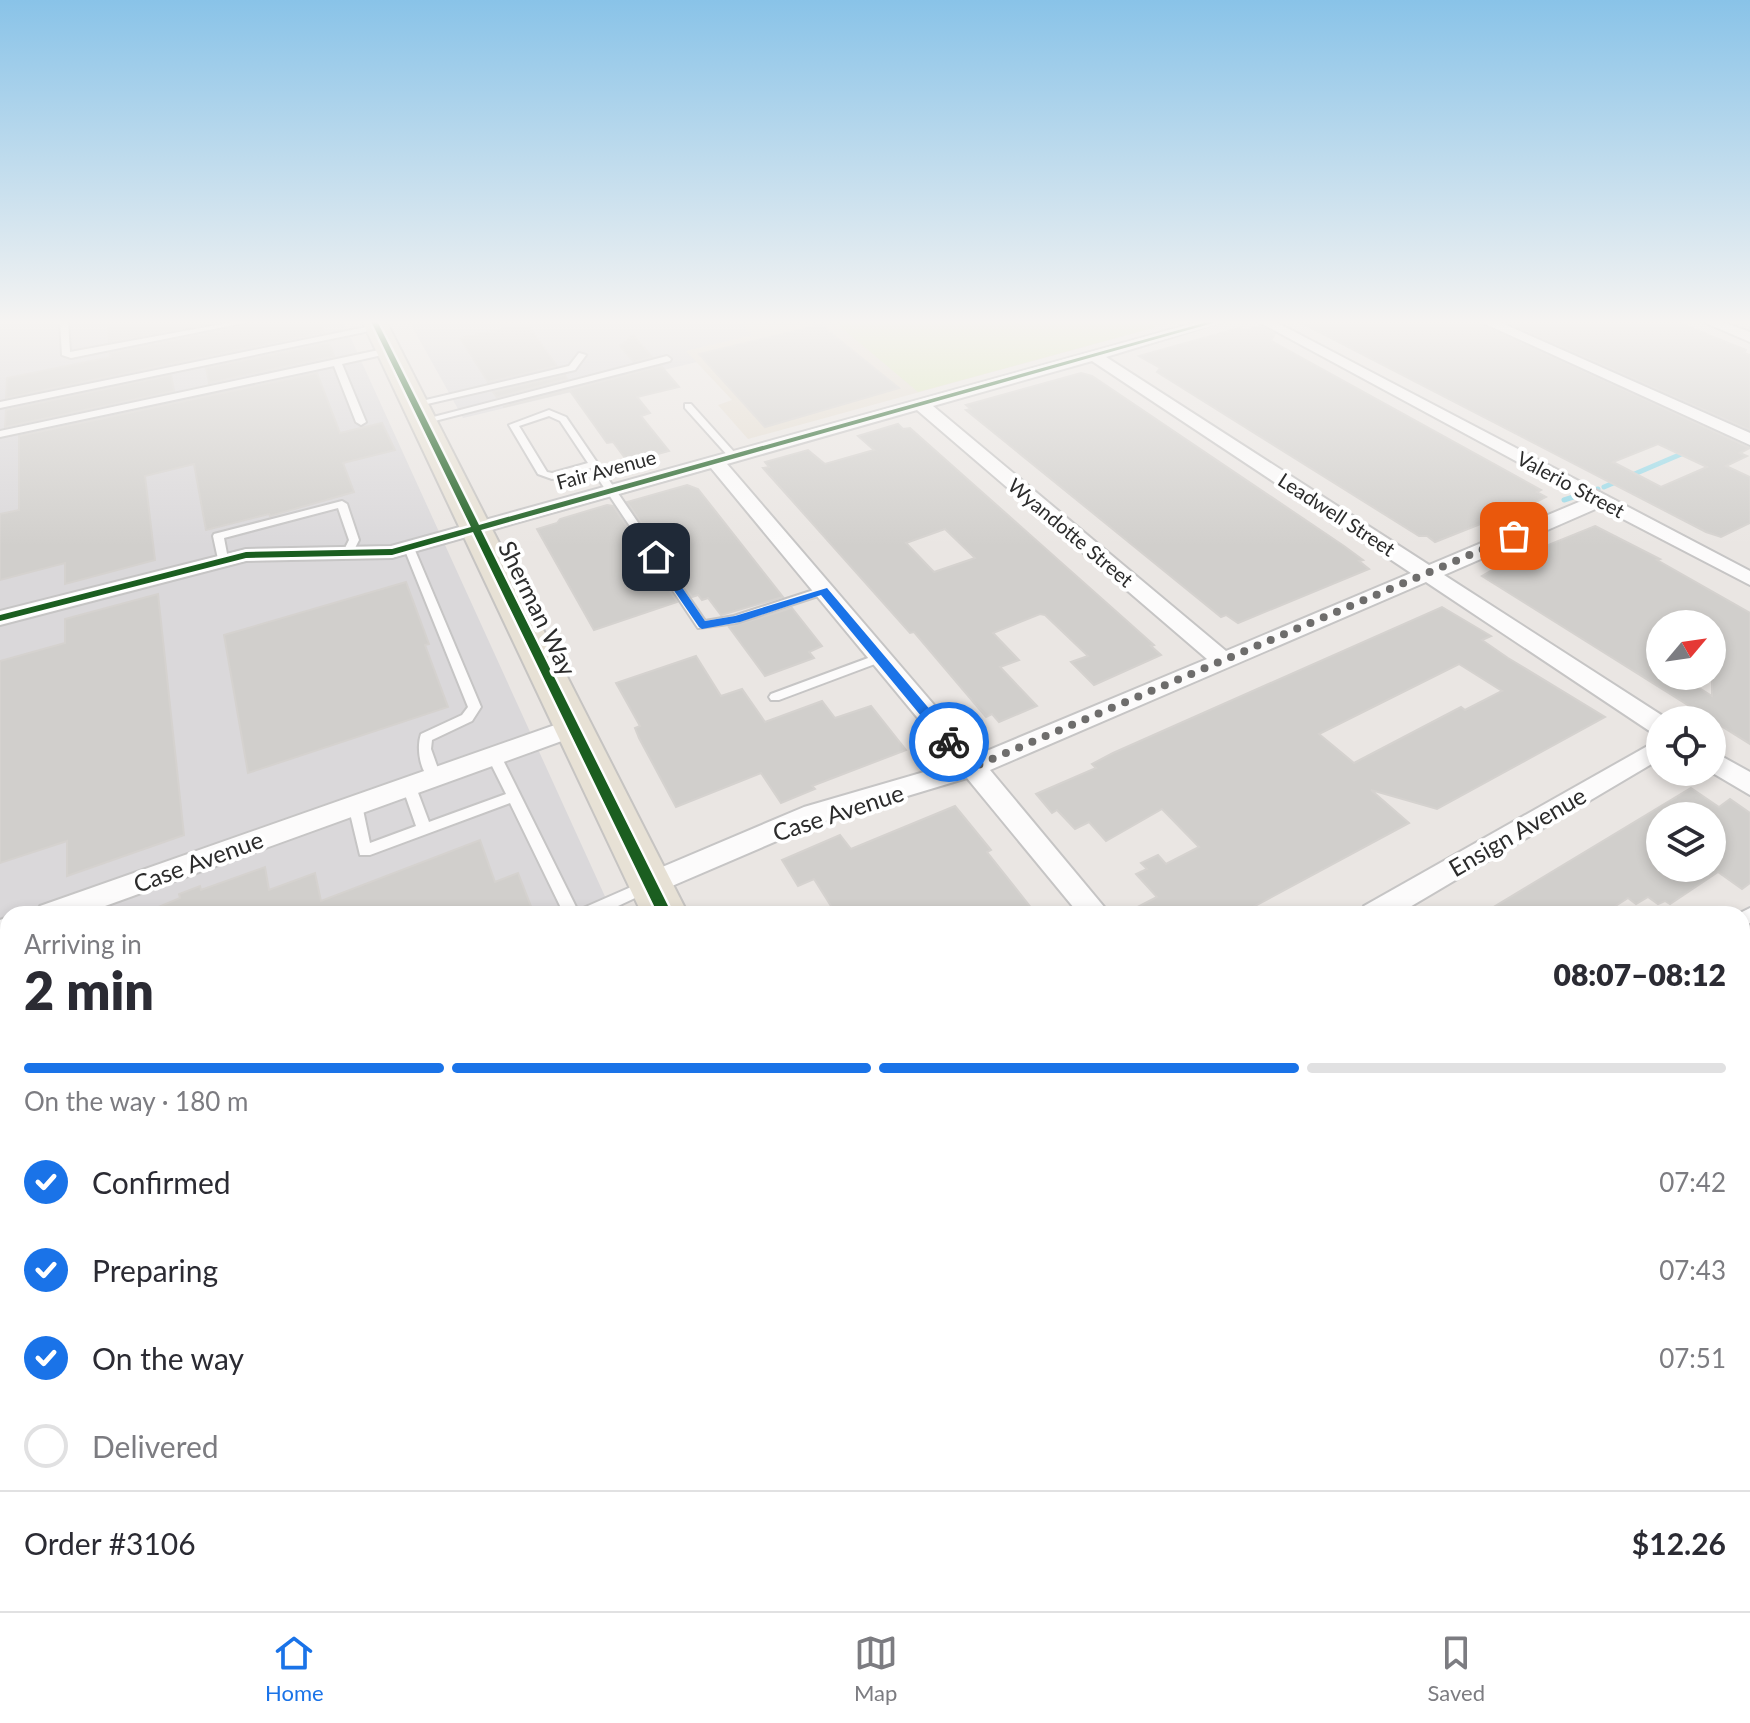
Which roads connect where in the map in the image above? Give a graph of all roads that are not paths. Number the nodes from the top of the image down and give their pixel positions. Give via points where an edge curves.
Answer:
1 (42, 396) edge
2 (182, 396) edge
3 (350, 396) edge
4 (410, 396) edge
5 (473, 396) edge
6 (492, 396) edge
7 (944, 396) edge
8 (1156, 396) edge
9 (1406, 396) edge
10 (1653, 396) edge
11 (919, 403) junction
12 (0, 405) edge
13 (688, 406) dead end
14 (418, 412) junction
15 (361, 422) dead end
16 (0, 434) edge
17 (1750, 440) edge
18 (723, 458) junction
19 (593, 465) junction
20 (610, 489) junction
21 (1601, 500) junction
22 (474, 528) junction
23 (242, 530) junction
24 (409, 548) junction
25 (347, 554) junction
26 (246, 555) junction
27 (223, 559) junction
28 (1427, 573) junction
29 (1750, 579) edge
30 (823, 591) junction
31 (0, 618) edge
32 (879, 658) junction
33 (1224, 661) junction
34 (775, 697) dead end
35 (1646, 717) edge
36 (572, 728) junction
37 (494, 756) junction
38 (1646, 756) edge
39 (971, 768) junction
40 (1726, 769) edge
41 (422, 782) junction
42 (1750, 785) edge
43 (512, 797) junction
44 (355, 805) junction
45 (424, 829) junction
46 (658, 899) edge
47 (72, 906) edge
48 (568, 906) edge
49 (624, 906) edge
50 (1089, 906) edge
51 (1388, 906) edge

1 - 12 lane
2 - 16 lane
3 - 15 lane
4 - 14 main road, Sherman Way
5 - 14 lane
6 - 14 lane
7 - 11 street, Fair Avenue
8 - 28 street, Leadwell Street
9 - 21 street, Valerio Street
10 - 17 street
11 - 18 street, Fair Avenue
11 - 33 street, Wyandotte Street
13 - 18 lane
14 - 22 main road, Sherman Way
18 - 20 street, Fair Avenue
18 - 30 street
19 - 19 lane via 563,419 549,413 514,425 543,474
19 - 20 lane
20 - 22 street, Fair Avenue
20 - 30 lane via 702,625
21 - 28 street, Case Avenue
21 - 29 street, Valerio Street
22 - 24 street, Fair Avenue
22 - 36 main road, Sherman Way
23 - 25 lane via 342,504 354,540
23 - 26 lane
23 - 27 lane via 218,536
24 - 25 street, Fair Avenue
24 - 41 lane via 475,707 467,718 426,737
25 - 26 street, Fair Avenue
26 - 27 street, Fair Avenue
27 - 31 street, Fair Avenue
28 - 33 street, Case Avenue
28 - 35 street, Leadwell Street
30 - 32 street
32 - 34 lane
32 - 39 street
33 - 39 street, Case Avenue
36 - 37 street, Case Avenue
36 - 46 main road, Sherman Way
37 - 41 street, Case Avenue
37 - 43 lane
38 - 51 street, Ensign Avenue
39 - 46 street, Case Avenue via 813,814
39 - 50 street
40 - 42 street
41 - 44 street, Case Avenue
41 - 45 lane
43 - 45 lane
43 - 48 lane
44 - 45 lane via 365,851
44 - 47 street, Case Avenue
46 - 49 lane

